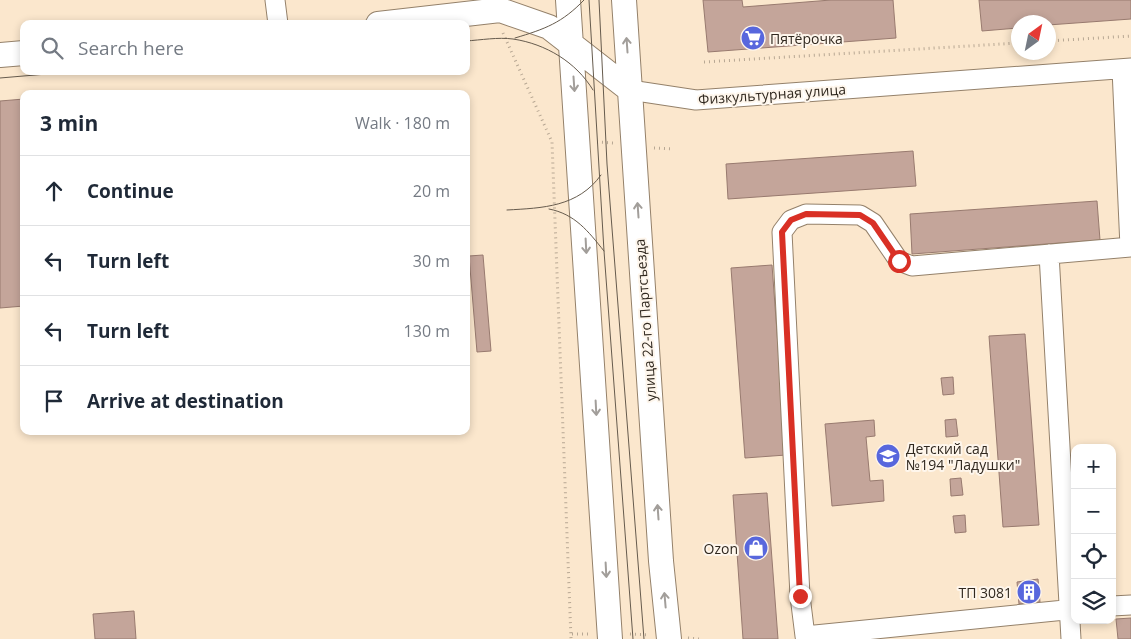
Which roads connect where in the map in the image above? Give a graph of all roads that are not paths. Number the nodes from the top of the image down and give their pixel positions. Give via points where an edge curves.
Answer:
1 (275, 0) edge
2 (568, 0) edge
3 (624, 0) edge
4 (278, 20) edge
5 (413, 20) edge
6 (570, 43) junction
7 (20, 53) edge
8 (0, 55) edge
9 (1127, 69) edge
10 (630, 90) junction
11 (1131, 247) edge
12 (1048, 254) junction
13 (1071, 594) edge
14 (1131, 605) edge
15 (1116, 606) edge
16 (1071, 609) edge
17 (1072, 624) edge
18 (610, 637) edge
19 (805, 637) edge
20 (668, 638) edge
21 (1071, 639) edge

1 - 4 street
2 - 6 main road
10 -> 3 main road, улица 22-го Партсъезда
5 - 6 main road, Физкультурная улица via 500,10 549,28
6 - 10 main road, Физкультурная улица
6 -> 18 main road
7 - 8 main road
9 - 10 street, Физкультурная улица via 696,100
9 - 11 street
20 -> 10 main road, улица 22-го Партсъезда
11 - 12 street
12 - 13 street
12 - 19 street via 912,266 899,261 873,223 860,215 842,213 806,214 791,220 782,232
14 - 15 street
16 - 19 street
17 - 21 street

